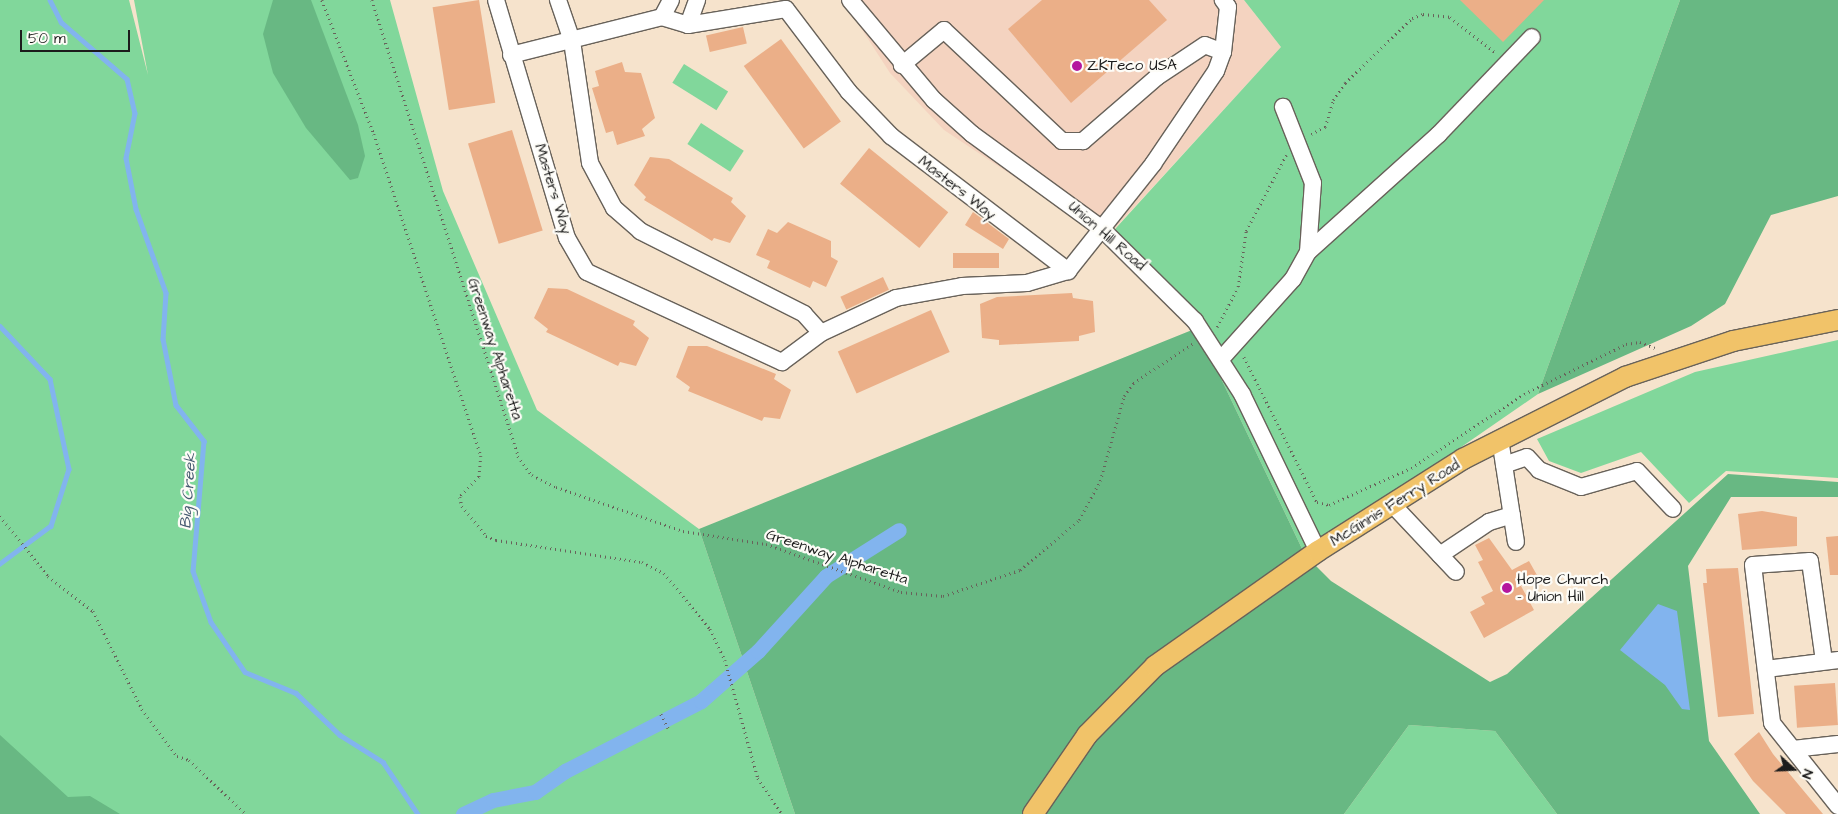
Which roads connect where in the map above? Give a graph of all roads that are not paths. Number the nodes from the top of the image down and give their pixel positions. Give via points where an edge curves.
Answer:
1 (496, 0) edge
2 (558, 0) edge
3 (671, 0) edge
4 (696, 0) edge
5 (850, 0) edge
6 (1223, 0) edge
7 (662, 17) junction
8 (688, 25) junction
9 (1532, 37) dead end
10 (572, 41) junction
11 (1223, 52) junction
12 (511, 54) junction
13 (902, 65) junction
14 (1283, 107) dead end
15 (1101, 228) junction
16 (1308, 252) junction
17 (1068, 271) junction
18 (1838, 320) edge
19 (821, 333) junction
20 (1222, 358) junction
21 (1500, 439) junction
22 (1504, 465) junction
23 (1392, 504) junction
24 (1674, 509) dead end
25 (1512, 515) junction
26 (1516, 542) dead end
27 (1318, 552) junction
28 (1440, 555) junction
29 (1456, 572) dead end
30 (1831, 660) edge
31 (1766, 669) junction
32 (1838, 744) edge
33 (1793, 749) junction
34 (1838, 806) edge
35 (1033, 814) edge

1 - 12 street
2 - 10 street
3 - 7 street
4 - 8 street
5 - 13 street, Union Hill Road
6 - 11 street via 1228,7
7 - 8 street, Masters Way
7 - 10 street
8 - 17 street, Masters Way via 786,9 849,92 891,136
9 - 16 street via 1379,191
10 - 12 street
10 - 19 street via 590,162 614,208 640,231 804,314
11 - 13 street via 1204,45 1157,76 1083,141 1062,141 944,30
11 - 15 street via 1216,71 1153,164
12 - 19 street, Masters Way via 567,238 587,272 782,362
13 - 15 street, Union Hill Road via 972,134
14 - 16 street via 1313,183
15 - 17 street
15 - 20 street, Union Hill Road via 1173,296
16 - 20 street via 1292,279
17 - 19 street, Masters Way via 1027,283 962,286 896,298
18 - 21 main road, McGinnis Ferry Road via 1767,334 1671,360 1596,389
20 - 27 street, Union Hill Road via 1267,440
21 - 22 street
21 - 23 main road, McGinnis Ferry Road
22 - 24 street via 1526,457 1539,470 1581,487 1638,471
22 - 25 street
23 - 27 main road, McGinnis Ferry Road
23 - 28 street
25 - 26 street
25 - 28 street via 1489,522
27 - 35 main road, McGinnis Ferry Road via 1155,666 1088,735
28 - 29 street
30 - 31 street
30 - 31 street via 1810,561 1753,566
31 - 33 street via 1772,723
32 - 33 street
33 - 34 street

